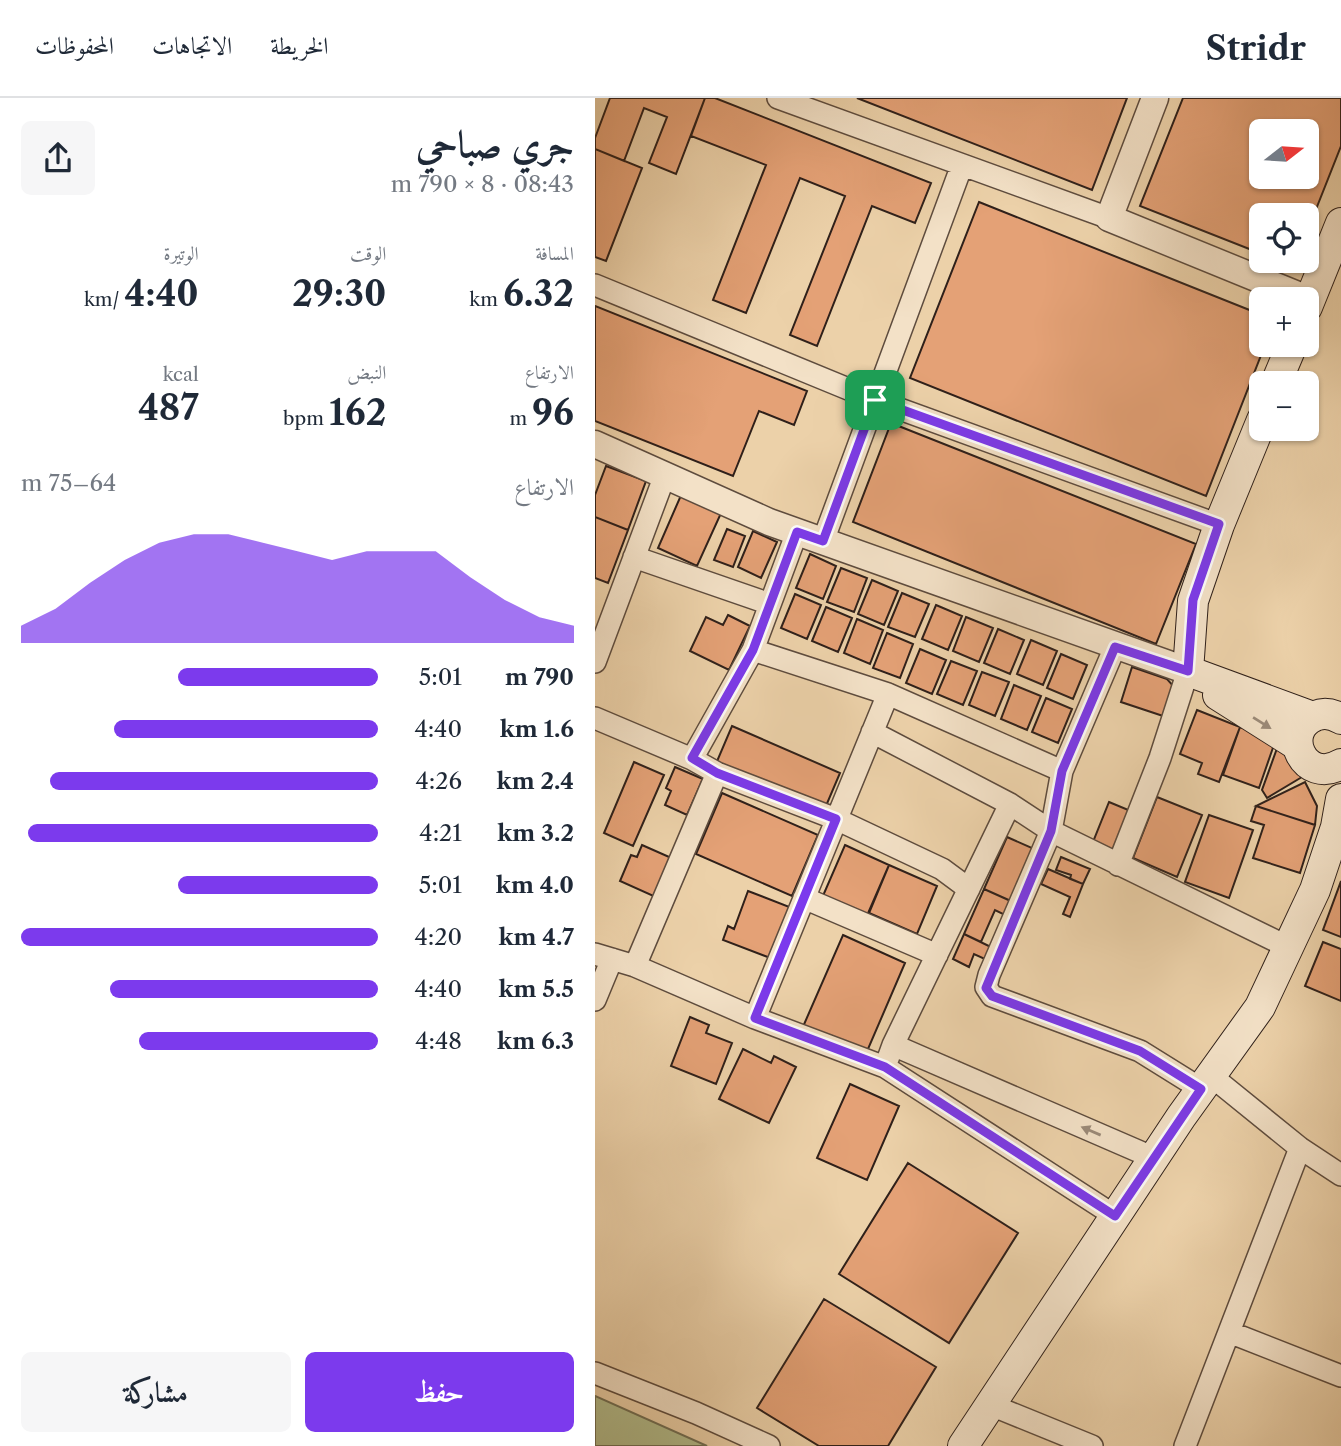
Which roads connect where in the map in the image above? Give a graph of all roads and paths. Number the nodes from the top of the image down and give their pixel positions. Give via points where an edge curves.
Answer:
1 (778, 98) edge
2 (1155, 98) edge
3 (813, 104) edge
4 (962, 165) junction
5 (1109, 218) junction
6 (1341, 223) edge
7 (595, 285) edge
8 (1269, 287) edge
9 (1316, 287) edge
10 (875, 400) junction
11 (1253, 441) edge
12 (595, 444) edge
13 (665, 475) junction
14 (1219, 524) junction
15 (797, 532) junction
16 (823, 541) junction
17 (634, 557) junction
18 (770, 604) junction
19 (603, 617) edge
20 (1115, 647) junction
21 (753, 650) junction
22 (595, 662) edge
23 (1188, 671) junction
24 (888, 694) junction
25 (595, 718) edge
26 (1327, 718) edge
27 (872, 732) junction
28 (692, 758) junction
29 (1318, 759) edge
30 (1062, 771) junction
31 (717, 773) junction
32 (1010, 804) junction
33 (1338, 813) edge
34 (836, 819) junction
35 (1051, 831) junction
36 (1118, 865) junction
37 (969, 889) junction
38 (804, 898) junction
39 (1288, 947) junction
40 (937, 955) junction
41 (603, 956) edge
42 (635, 966) junction
43 (595, 1000) edge
44 (755, 1018) junction
45 (893, 1045) junction
46 (885, 1067) junction
47 (1206, 1082) junction
48 (1300, 1148) junction
49 (1154, 1158) junction
50 (1341, 1175) edge
51 (1115, 1216) junction
52 (1229, 1332) junction
53 (595, 1373) edge
54 (1341, 1376) edge
55 (991, 1405) junction
56 (769, 1446) edge
57 (963, 1446) edge
58 (1092, 1446) edge
59 (1185, 1446) edge

1 - 3 street
2 - 5 street
3 - 4 street
4 - 5 street
4 - 10 street
5 - 8 street
6 - 9 main road
7 - 10 street
10 - 14 street
10 - 16 street
11 - 14 main road
12 - 13 street
13 - 15 street
13 - 17 street
14 - 23 main road via 1193,600
15 - 16 street
15 - 18 street
16 - 20 street
17 - 18 street
17 - 19 street
18 - 21 street
19 - 22 street
20 - 23 street
20 - 30 street
21 - 24 street
21 - 28 street
23 - 26 main road
23 -> 29 main road
23 - 36 street
24 - 27 street
24 - 30 street
25 - 28 street
26 - 29 main road via 1301,728
27 - 32 street
27 - 34 street
28 - 31 street
29 - 33 main road
30 - 35 street
31 - 34 street
31 - 42 street
32 - 35 street
32 - 37 street
33 - 39 main road via 1315,890
34 - 37 street via 942,870
34 - 38 street
35 - 36 street
35 - 47 street via 986,988 992,996 1140,1051
36 - 39 street
37 - 40 street
38 - 40 street
38 - 44 street
39 - 47 main road via 1260,1007
40 - 45 street
41 - 42 street
41 - 43 street
42 - 44 street
44 - 46 street
45 - 46 street
49 -> 45 street
46 - 51 street
47 - 48 street
47 - 49 main road
48 - 50 street
48 - 52 street
49 - 51 main road
51 - 55 main road
52 - 54 street
52 - 59 street
53 - 56 street
55 - 57 main road
55 - 58 street

